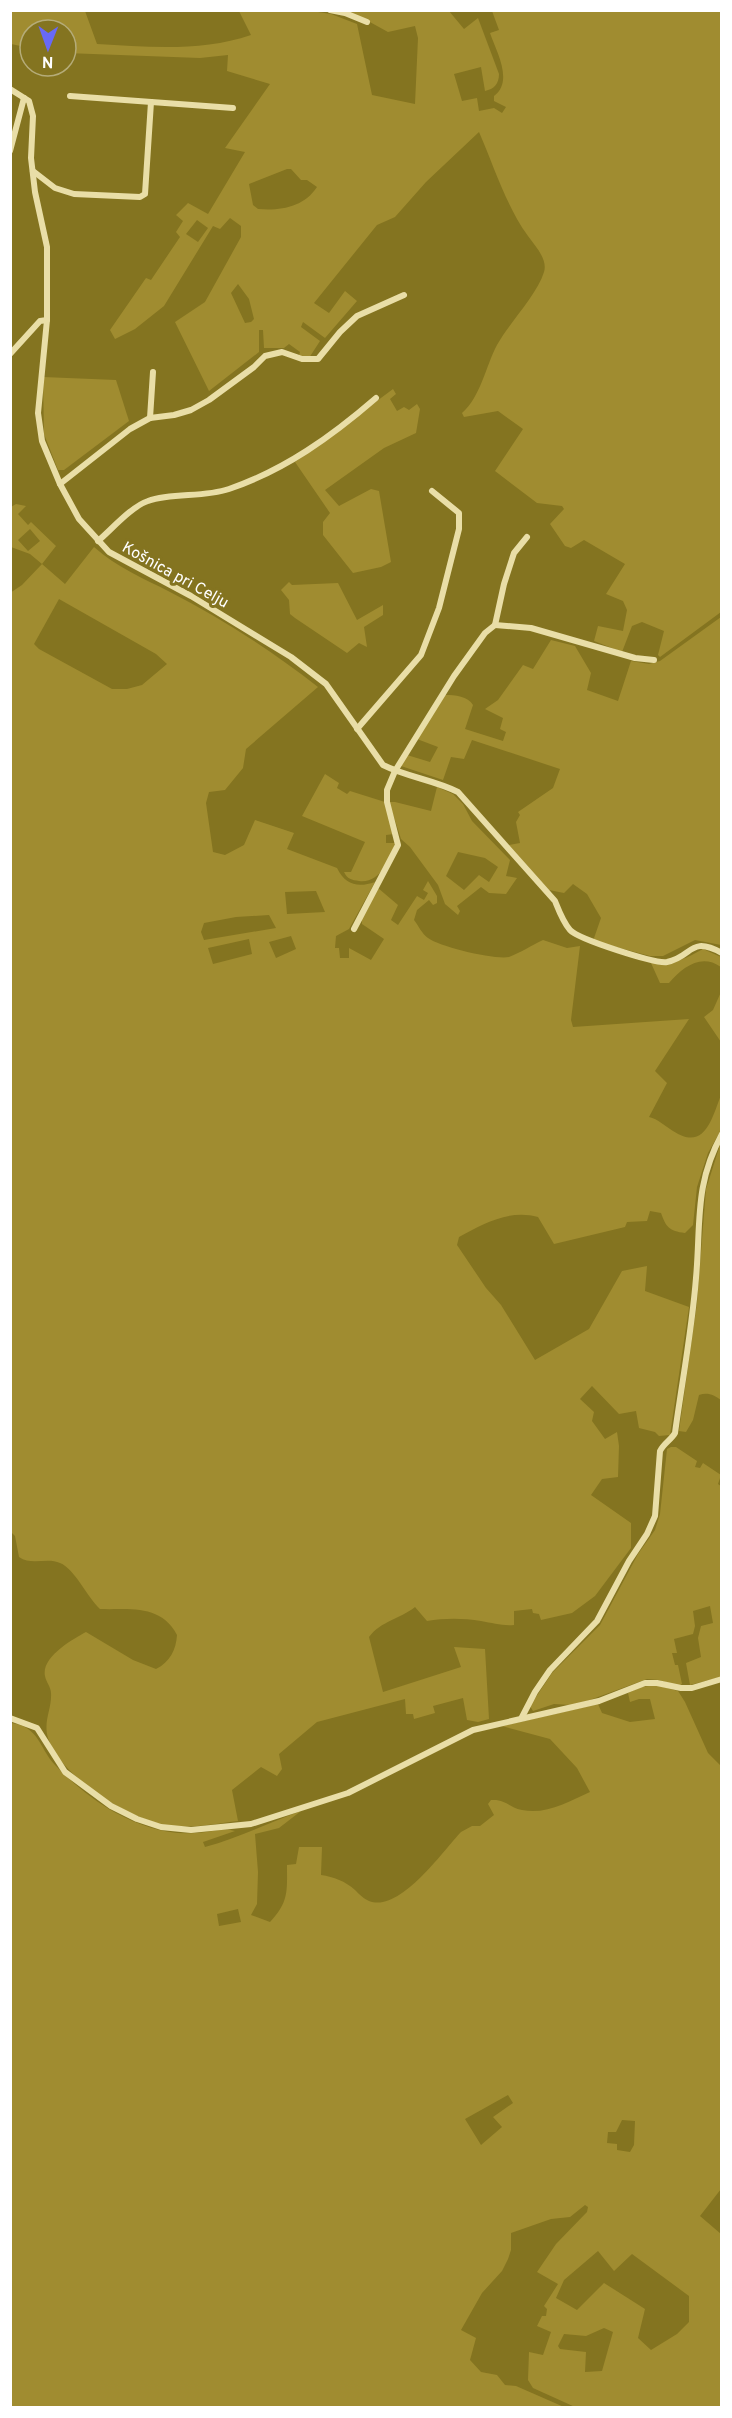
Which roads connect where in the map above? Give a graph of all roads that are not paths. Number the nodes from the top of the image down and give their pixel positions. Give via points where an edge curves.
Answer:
1 (330, 10) edge
2 (367, 22) dead end
3 (10, 89) edge
4 (70, 96) dead end
5 (24, 98) junction
6 (151, 102) junction
7 (233, 108) dead end
8 (10, 151) edge
9 (33, 171) junction
10 (404, 294) dead end
11 (47, 320) junction
12 (10, 354) edge
13 (153, 372) dead end
14 (376, 398) dead end
15 (150, 418) junction
16 (60, 484) junction
17 (432, 491) dead end
18 (526, 537) dead end
19 (98, 541) junction
20 (495, 625) junction
21 (654, 660) dead end
22 (357, 729) junction
23 (395, 771) junction
24 (354, 929) dead end
25 (722, 953) edge
26 (722, 1134) edge
27 (722, 1679) edge
28 (522, 1717) junction
29 (10, 1718) edge

1 - 2 street
3 - 5 street
4 - 6 street
5 - 8 street
5 - 9 street, Košnica pri Celju via 29,101 33,116
6 - 7 street
6 - 9 street via 145,194 140,197 74,194 55,188
9 - 11 street, Košnica pri Celju via 47,247
10 - 15 street via 357,316 318,359 272,353 209,400 190,410
11 - 12 street via 40,321
11 - 16 street, Košnica pri Celju via 38,413 42,441
13 - 15 street
14 - 19 street via 338,431 298,457 229,489 146,502
15 - 16 street
16 - 19 street, Košnica pri Celju via 79,519
17 - 22 street via 459,513 459,529 439,608 422,655
18 - 20 street via 514,553
19 - 22 street, Košnica pri Celju via 109,552 291,657 326,684
20 - 21 street via 531,628
20 - 23 street via 454,676
22 - 23 street, Košnica pri Celju via 383,765
23 - 24 street via 387,802 398,845
23 - 25 street, Košnica pri Celju via 440,782 458,792 555,901 570,930 589,941 666,962 696,946
26 - 28 street via 711,1154 701,1188 696,1277 675,1433 660,1451 655,1516 597,1621 550,1670
27 - 28 street via 681,1689 645,1683 599,1701
28 - 29 street via 473,1730 348,1792 251,1824 191,1830 161,1827 111,1806 65,1772 37,1728

